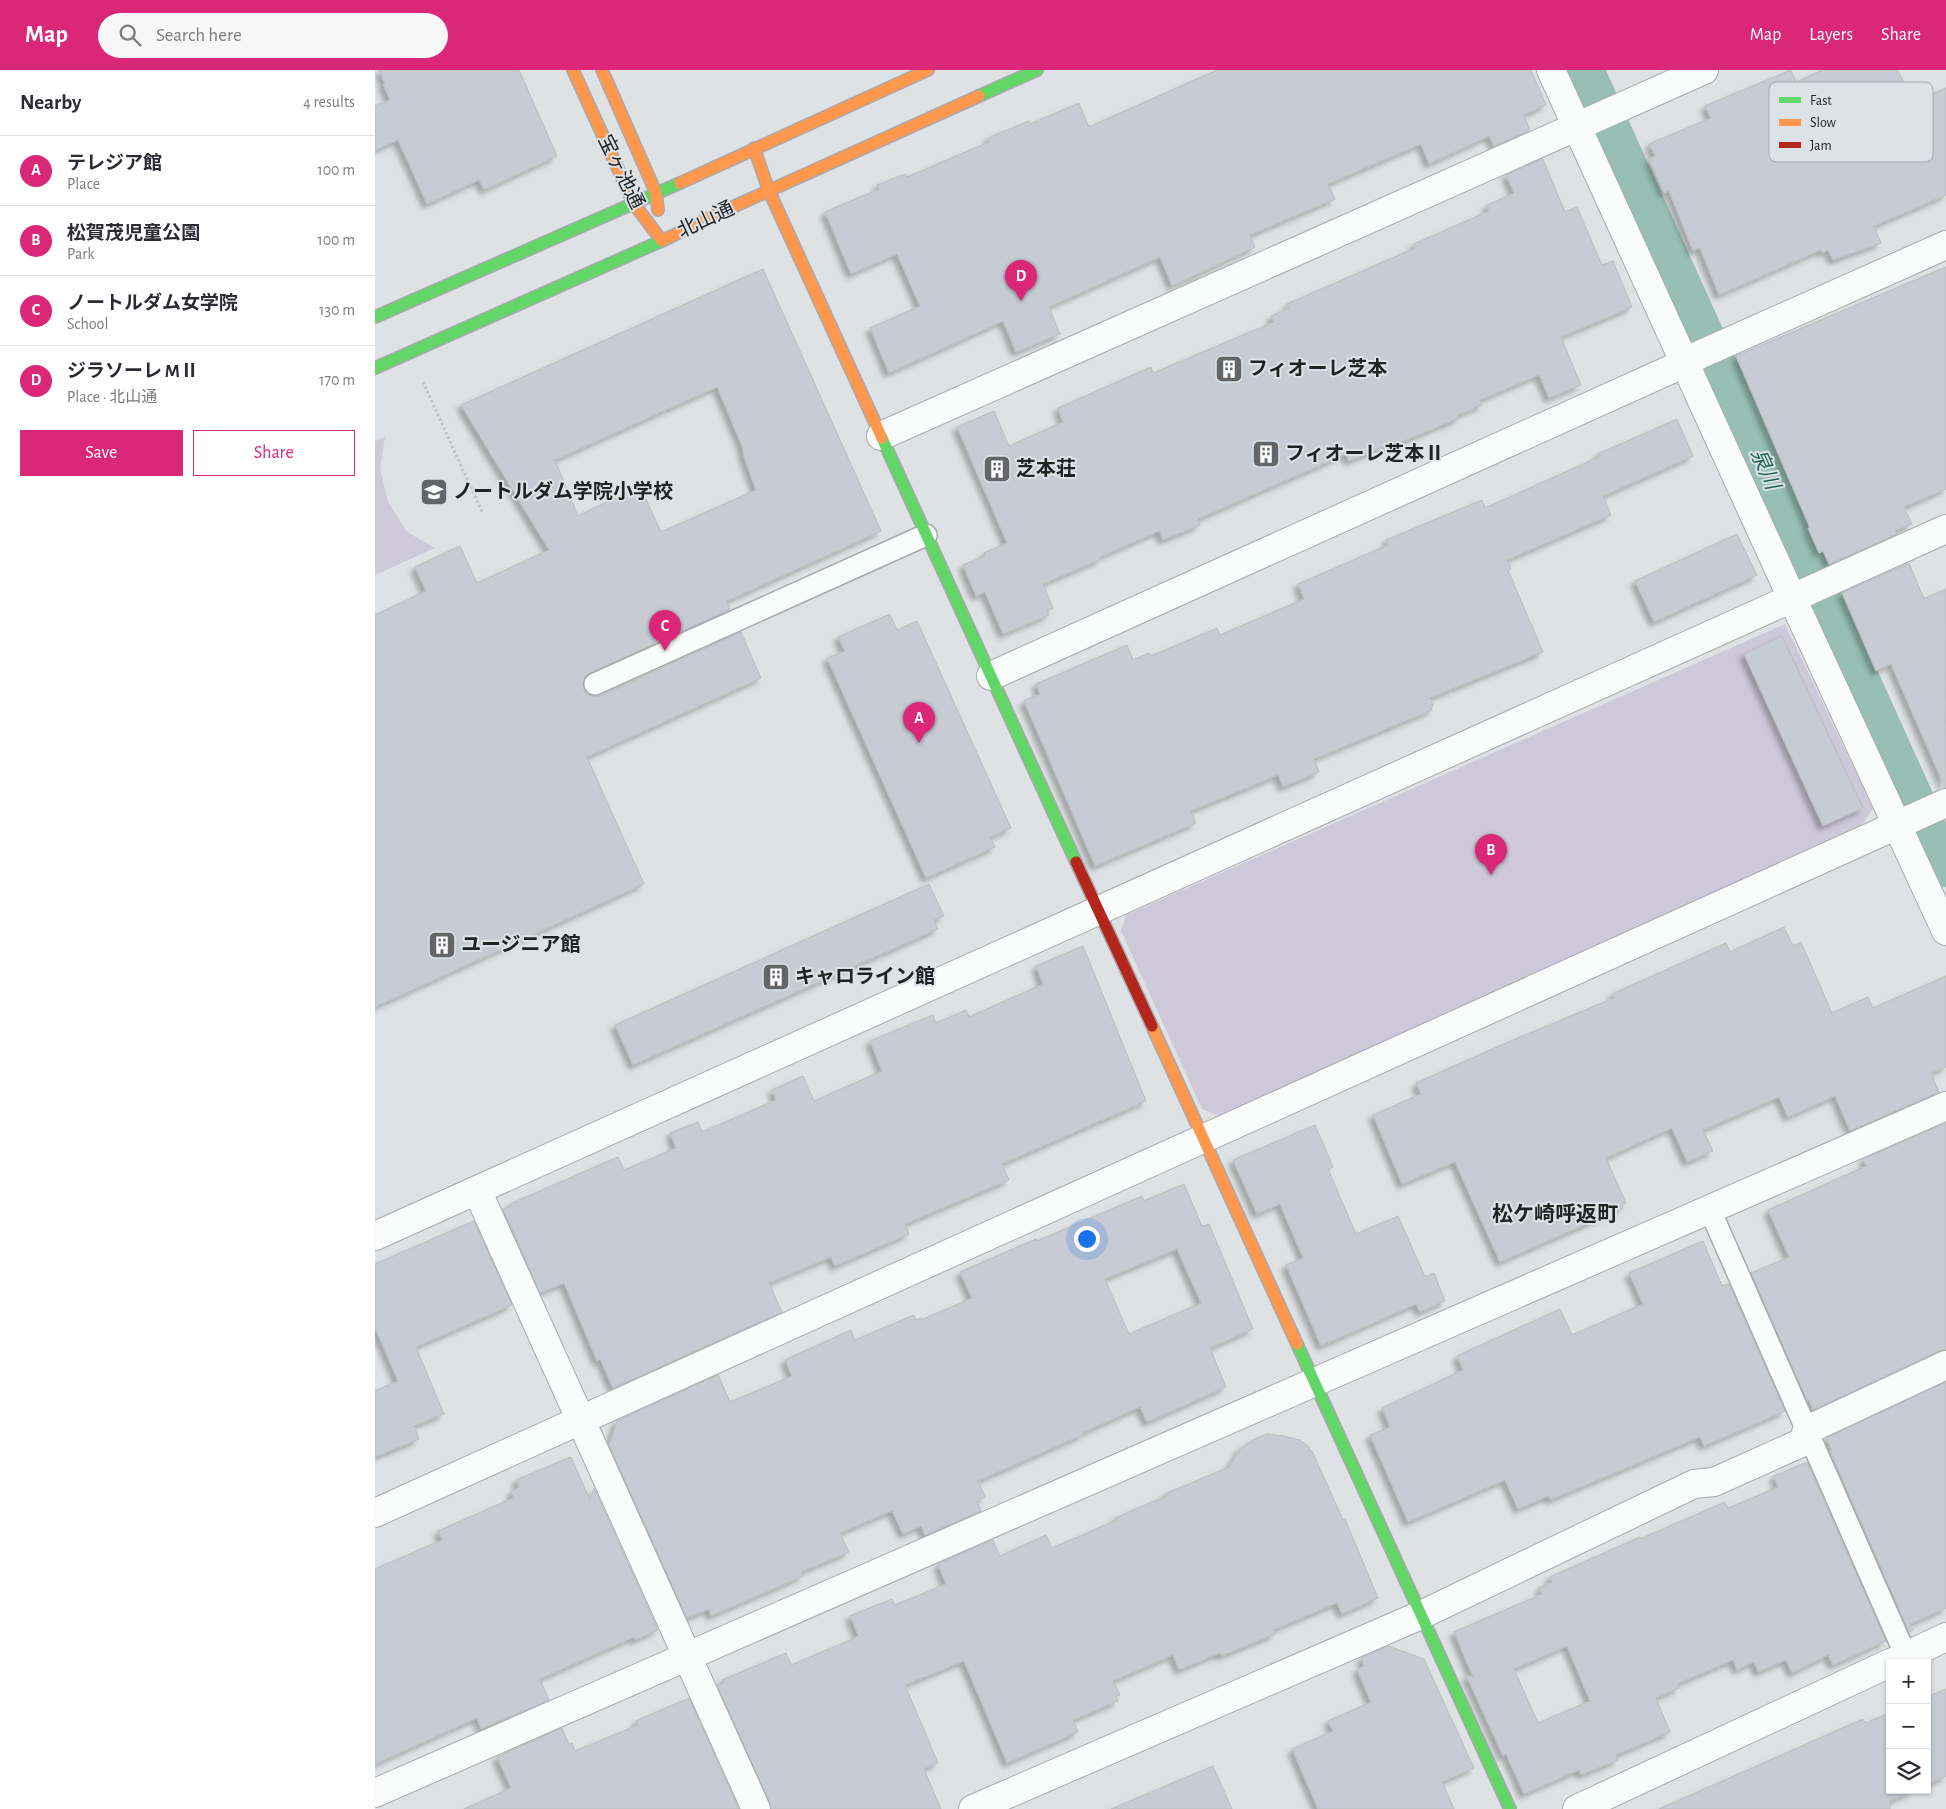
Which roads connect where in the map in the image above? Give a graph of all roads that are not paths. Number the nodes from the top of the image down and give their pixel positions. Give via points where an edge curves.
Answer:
1 (573, 70) edge
2 (602, 70) edge
3 (928, 70) edge
4 (1037, 70) edge
5 (1551, 70) edge
6 (1704, 70) edge
7 (1595, 119) junction
8 (754, 148) junction
9 (769, 191) junction
10 (656, 193) junction
11 (634, 204) junction
12 (662, 241) junction
13 (1946, 245) edge
14 (375, 317) edge
15 (1702, 354) junction
16 (375, 368) edge
17 (881, 436) junction
18 (1946, 529) edge
19 (926, 535) junction
20 (1798, 595) junction
21 (991, 676) junction
22 (595, 684) dead end
23 (1921, 814) edge
24 (1098, 910) junction
25 (1946, 931) edge
26 (1946, 1106) edge
27 (1203, 1139) junction
28 (477, 1190) junction
29 (1710, 1210) junction
30 (375, 1236) edge
31 (1946, 1365) edge
32 (1314, 1383) junction
33 (580, 1421) junction
34 (1807, 1430) junction
35 (375, 1513) edge
36 (1421, 1616) junction
37 (1946, 1637) edge
38 (687, 1657) junction
39 (1895, 1659) edge
40 (1900, 1659) edge
41 (1886, 1666) edge
42 (375, 1793) edge
43 (757, 1809) edge
44 (973, 1809) edge
45 (1510, 1809) edge
46 (1577, 1809) edge

1 - 11 street, 宝ヶ池通
2 - 10 street, 宝ヶ池通
3 - 8 street
4 - 9 street, 北山通
5 - 7 street
6 - 7 street
7 - 15 street
7 - 17 street
8 - 9 street
8 - 10 street
9 - 12 street, 北山通
9 - 17 street
10 - 11 street
10 - 12 street, 宝ヶ池通
11 - 12 street, 宝ヶ池通
11 - 14 street
12 - 16 street, 北山通
13 - 15 street
15 - 20 street
15 - 21 street
17 - 19 street
18 - 20 street
19 - 21 street
19 - 22 lane
20 - 23 street
20 - 24 street
21 - 24 street
23 - 25 street
23 - 27 street
24 - 27 street
24 - 28 street
26 - 29 street
27 - 32 street
27 - 33 street
28 - 30 street
28 - 33 street
29 - 32 street
29 - 34 lane
31 - 34 street
32 - 36 street
32 - 38 street
33 - 35 street
33 - 38 street
34 - 36 street via 1803,1442 1713,1482 1694,1484
34 - 39 lane
36 - 44 street
36 - 45 street
37 - 40 street
38 - 42 street
38 - 43 street
41 - 46 street

